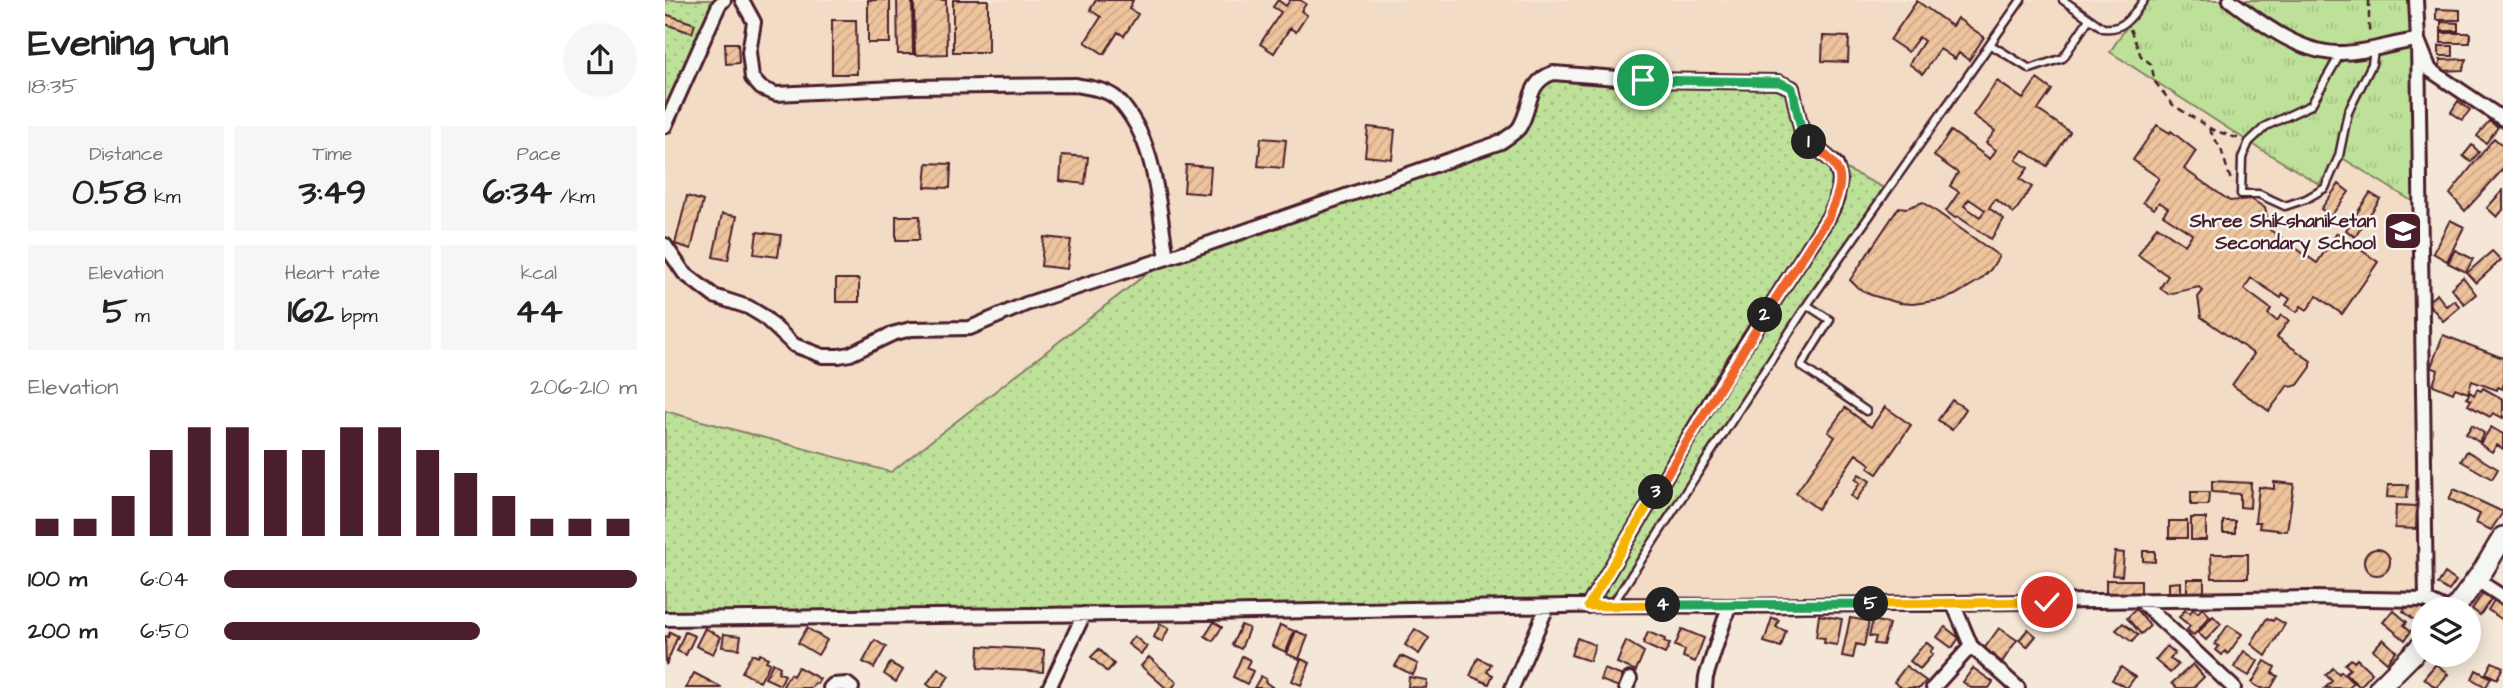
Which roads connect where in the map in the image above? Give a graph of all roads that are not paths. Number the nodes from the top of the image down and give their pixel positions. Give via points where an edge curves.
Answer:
1 (724, 0) edge
2 (742, 0) edge
3 (2021, 0) edge
4 (2063, 0) edge
5 (2144, 0) edge
6 (2230, 0) edge
7 (2416, 0) edge
8 (2089, 19) junction
9 (2418, 40) junction
10 (1991, 45) junction
11 (2369, 49) junction
12 (2336, 54) junction
13 (2503, 119) edge
14 (665, 126) edge
15 (665, 244) edge
16 (1167, 258) junction
17 (1807, 305) junction
18 (1866, 411) dead end
19 (2503, 537) edge
20 (2477, 580) junction
21 (2426, 597) edge
22 (2464, 597) edge
23 (2503, 597) edge
24 (2411, 600) edge
25 (2140, 601) junction
26 (1953, 603) junction
27 (1612, 605) junction
28 (1588, 606) junction
29 (1729, 606) junction
30 (1547, 607) junction
31 (1084, 614) junction
32 (665, 619) edge
33 (1971, 646) junction
34 (2411, 656) edge
35 (830, 688) edge
36 (852, 688) edge
37 (1049, 688) edge
38 (1512, 688) edge
39 (1705, 688) edge
40 (1933, 688) edge
41 (2018, 688) edge
42 (2234, 688) edge
43 (2379, 688) edge

1 - 14 street
2 - 16 street via 754,22 749,52 752,78 776,94 1076,85 1116,98 1143,138
3 - 10 lane
4 - 8 lane
5 - 8 lane via 2127,23 2109,29
6 - 12 street via 2301,45
7 - 9 street
8 - 10 lane via 2063,58 2030,69
9 - 11 street
9 - 13 street via 2430,70
9 - 21 street
10 - 17 lane
11 - 12 street
11 - 12 lane via 2374,50 2372,64 2348,112 2339,156 2325,188 2285,206 2259,194 2241,194 2242,158 2249,142 2266,127 2311,104 2337,60
15 - 16 street via 684,274 714,296 748,307 794,345 823,356 849,354 911,329 970,328 1026,304
16 - 28 street via 1501,142 1524,120 1542,77 1553,73 1779,82 1792,88 1803,137 1836,164 1840,180 1836,202
17 - 18 lane via 1830,320 1801,366
17 - 27 lane
19 - 20 main road
20 - 22 main road
20 - 23 street
24 - 25 street
25 - 26 street
25 - 42 street
26 - 29 street
26 - 33 street
27 - 28 street
27 - 29 street
28 - 30 street
29 - 39 street
30 - 31 street
30 - 38 street
31 - 32 street
31 - 37 street
33 - 40 street
33 - 41 street
34 - 43 main road
35 - 36 street via 846,684

